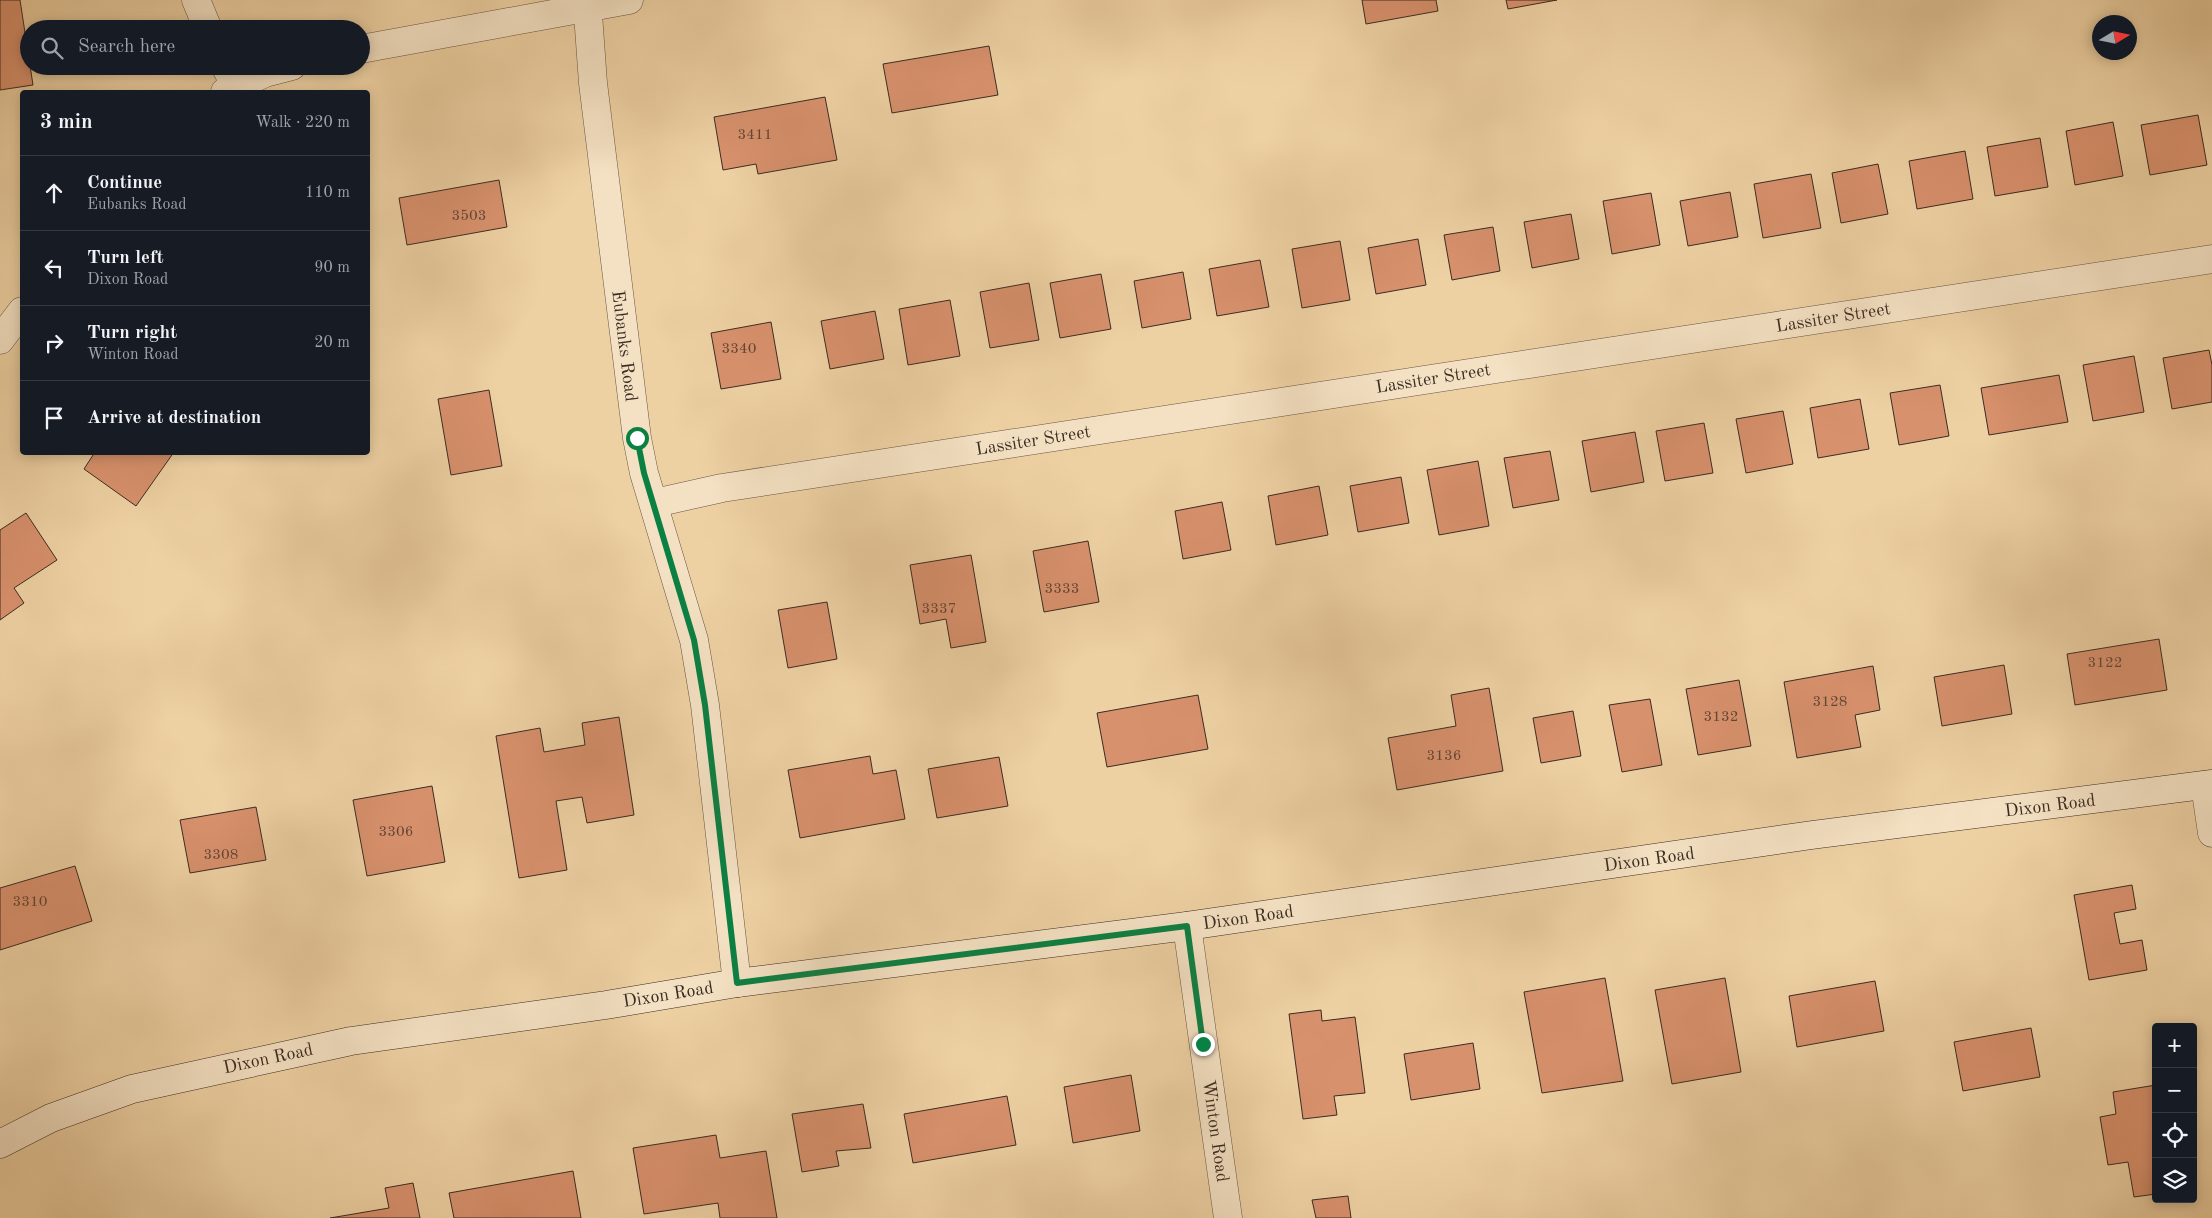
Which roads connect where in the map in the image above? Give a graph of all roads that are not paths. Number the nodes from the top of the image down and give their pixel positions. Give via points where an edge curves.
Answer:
1 (196, 0) edge
2 (629, 0) edge
3 (587, 4) edge
4 (204, 20) edge
5 (370, 47) edge
6 (257, 75) edge
7 (229, 82) edge
8 (2212, 259) edge
9 (20, 314) edge
10 (0, 340) edge
11 (655, 503) junction
12 (2209, 784) edge
13 (2212, 833) edge
14 (1187, 926) junction
15 (737, 983) junction
16 (0, 1144) edge
17 (1228, 1218) edge

1 - 4 street
2 - 3 street
3 - 5 street
3 - 11 street, Eubanks Road via 593,83 637,438 644,473
6 - 7 street
8 - 11 street, Lassiter Street via 722,488
9 - 10 street
11 - 15 street, Eubanks Road via 696,649
12 - 13 street
12 - 14 street, Dixon Road via 1812,835
14 - 15 street, Dixon Road
14 - 17 street, Winton Road
15 - 16 street, Dixon Road via 351,1041 228,1066 132,1089 51,1118

